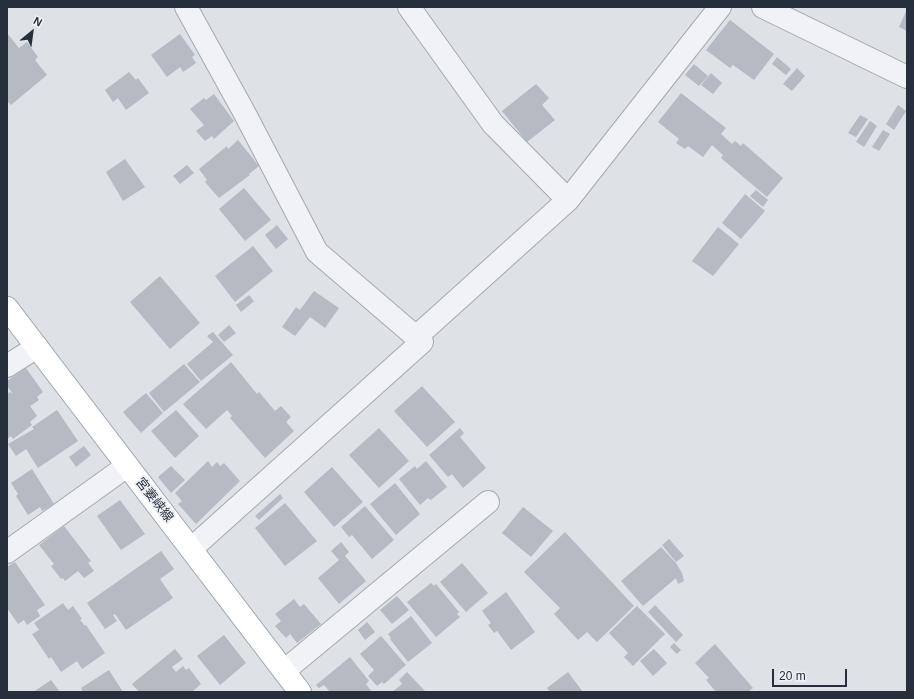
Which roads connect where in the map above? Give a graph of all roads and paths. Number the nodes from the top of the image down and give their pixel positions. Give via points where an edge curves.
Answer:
1 (186, 7) edge
2 (409, 7) edge
3 (720, 7) edge
4 (763, 7) edge
5 (907, 77) edge
6 (568, 200) junction
7 (7, 308) edge
8 (416, 337) junction
9 (37, 347) junction
10 (7, 366) edge
11 (127, 466) junction
12 (488, 502) dead end
13 (192, 548) junction
14 (7, 552) edge
15 (284, 671) junction
16 (300, 692) edge

1 - 8 street via 318,252
2 - 6 street via 493,124
3 - 6 street
4 - 5 street
6 - 8 street
7 - 9 main road, 宮妻峡線
8 - 13 street via 422,342
9 - 10 street
9 - 11 main road, 宮妻峡線
11 - 13 main road, 宮妻峡線
11 - 14 street
12 - 15 street
13 - 15 main road, 宮妻峡線
15 - 16 main road, 宮妻峡線

